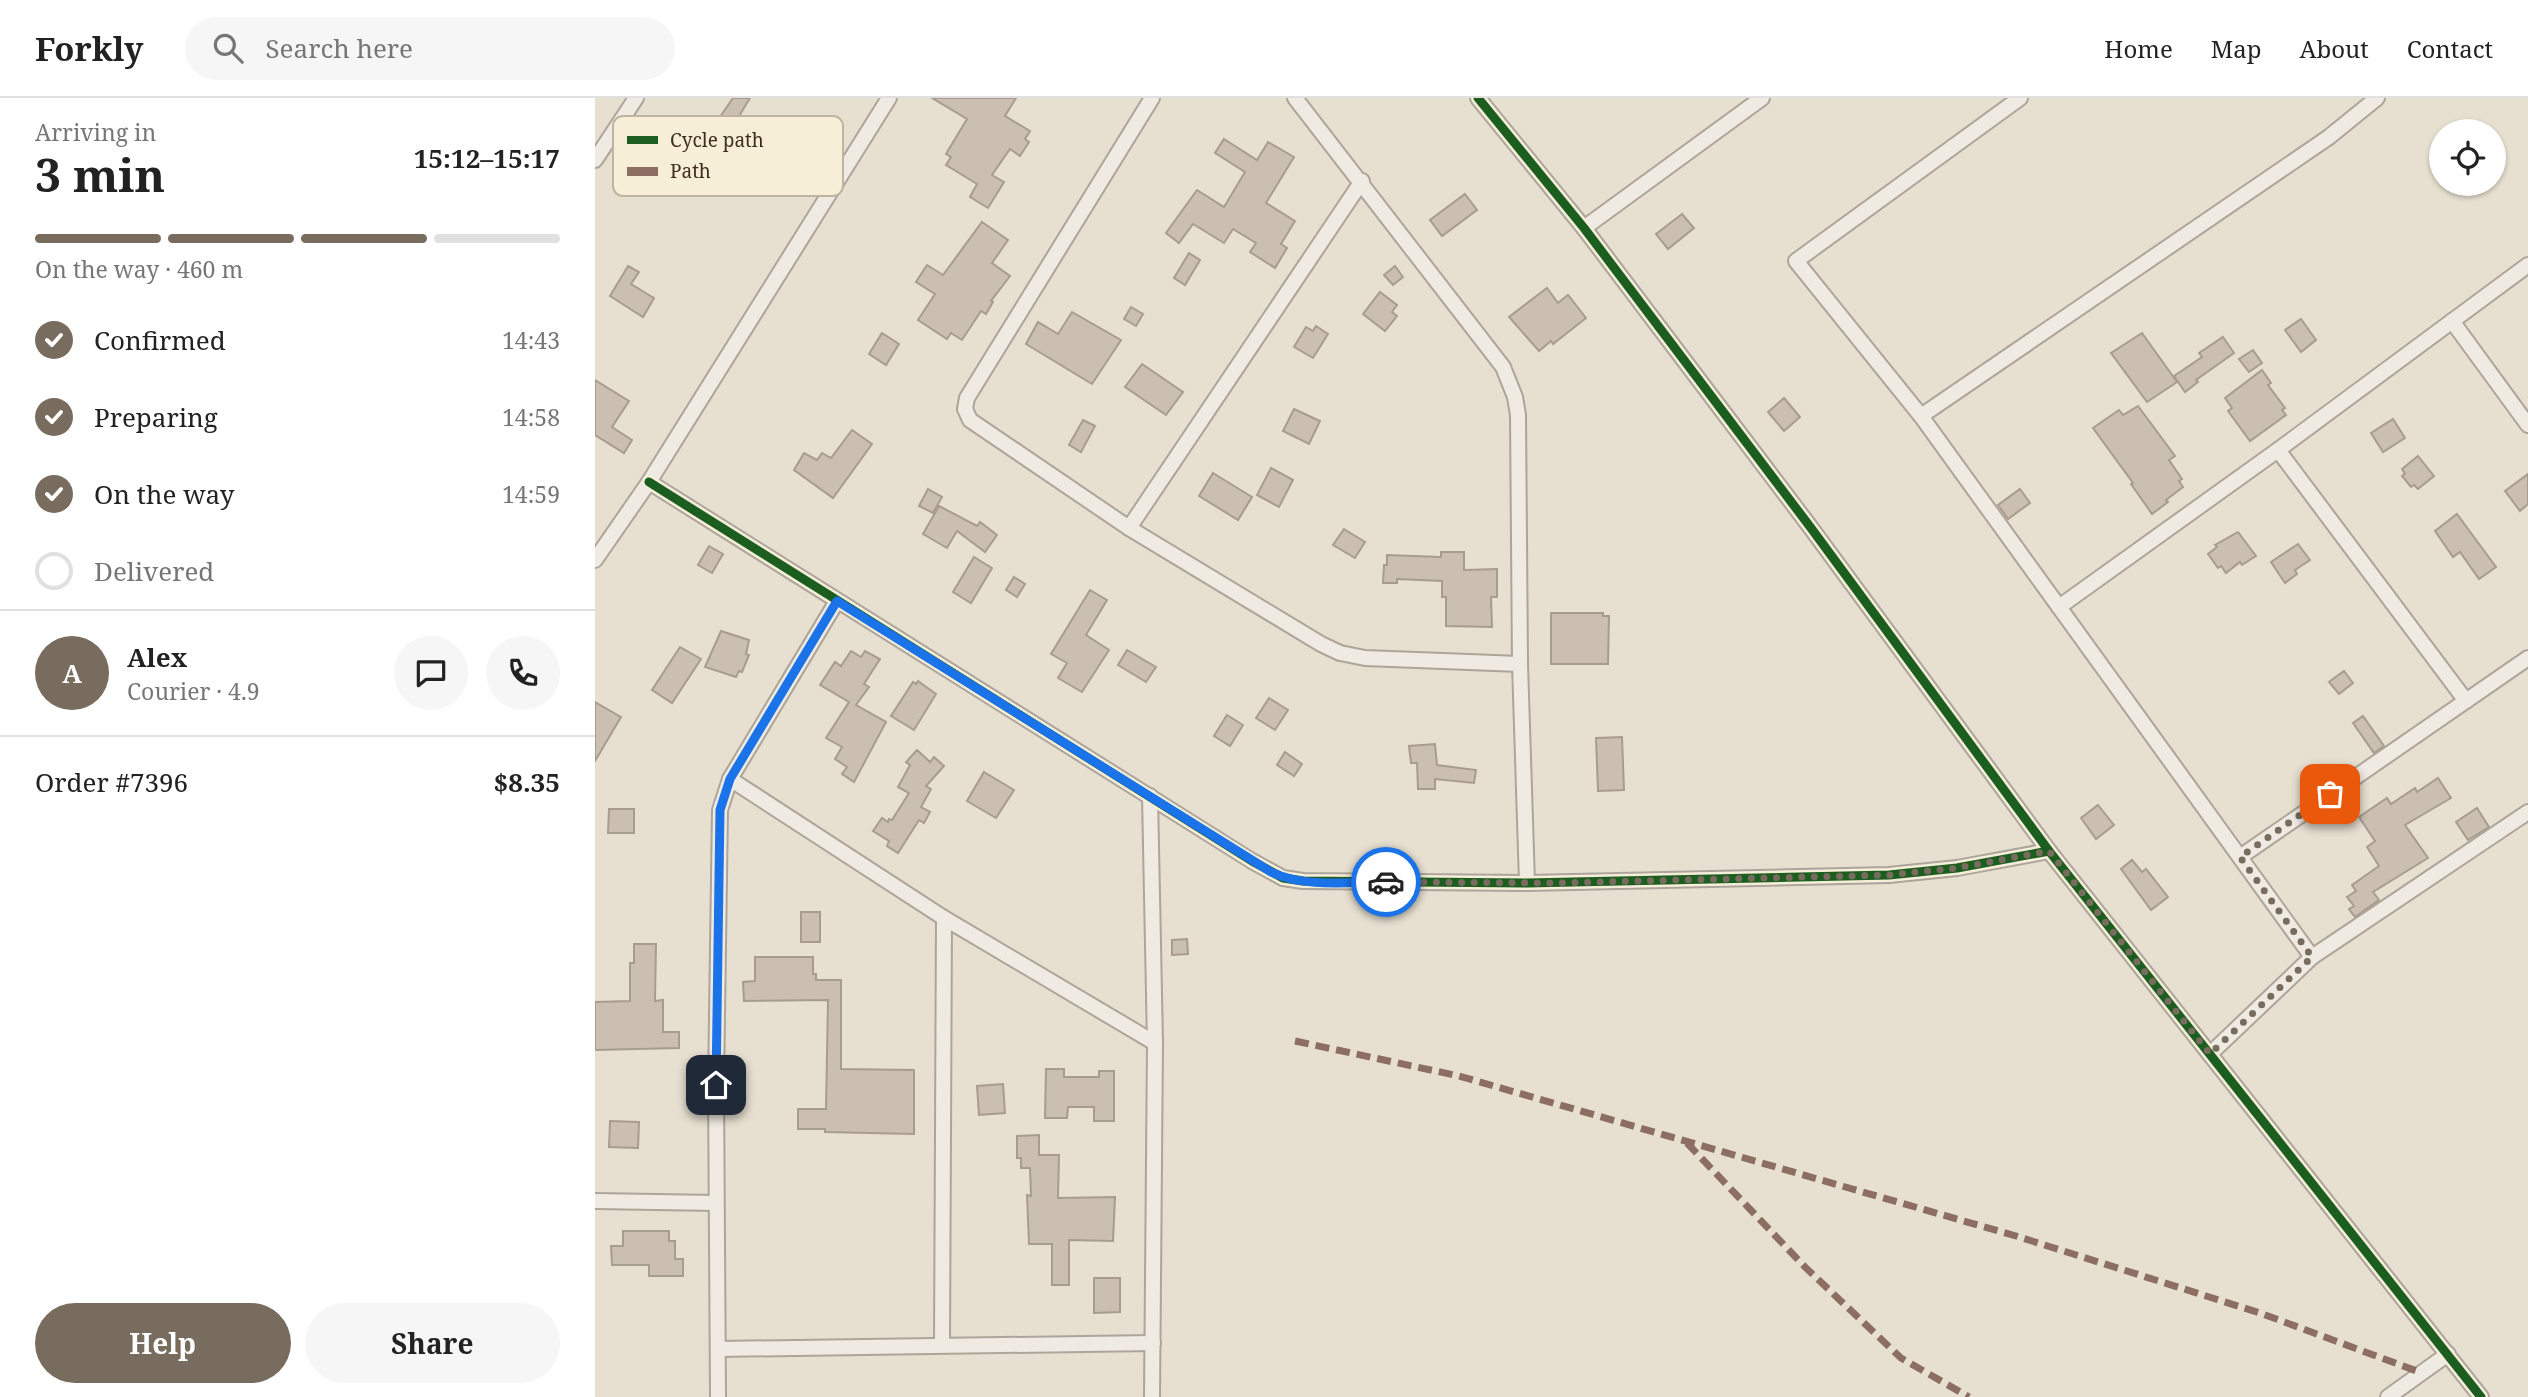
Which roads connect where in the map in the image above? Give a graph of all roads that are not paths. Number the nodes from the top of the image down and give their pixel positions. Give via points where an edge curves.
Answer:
1 (636, 98) edge
2 (889, 98) edge
3 (1152, 98) edge
4 (1295, 98) edge
5 (1478, 98) edge
6 (1762, 98) edge
7 (2020, 98) edge
8 (2377, 98) edge
9 (624, 116) edge
10 (613, 133) edge
11 (595, 160) edge
12 (843, 172) edge
13 (1362, 181) junction
14 (828, 196) edge
15 (1584, 228) junction
16 (2528, 265) edge
17 (2452, 321) junction
18 (1921, 416) junction
19 (2528, 425) edge
20 (2278, 450) junction
21 (649, 482) junction
22 (1129, 528) junction
23 (595, 560) edge
24 (837, 601) junction
25 (2059, 607) junction
26 (2528, 658) edge
27 (1520, 664) junction
28 (2466, 701) junction
29 (730, 779) junction
30 (1150, 796) junction
31 (2528, 812) edge
32 (2049, 851) junction
33 (2240, 857) junction
34 (1527, 883) junction
35 (944, 918) junction
36 (2312, 957) junction
37 (1155, 1043) junction
38 (2210, 1054) junction
39 (595, 1201) edge
40 (716, 1203) junction
41 (1153, 1343) junction
42 (942, 1345) junction
43 (717, 1349) junction
44 (2448, 1354) junction
45 (2482, 1396) edge
46 (718, 1397) edge
47 (1152, 1397) edge
48 (2388, 1397) edge

1 - 9 street
2 - 12 street
3 - 22 street via 966,404 970,419
4 - 13 street
5 - 15 street
6 - 15 street
7 - 18 street via 1796,261
8 - 18 street via 2329,137
10 - 11 street
13 - 22 street
13 - 27 street via 1503,367 1515,397
14 - 21 street
15 - 32 street
16 - 17 street
17 - 19 street
17 - 20 street
18 - 25 street
20 - 25 street
20 - 28 street
21 - 23 street
21 - 24 street
22 - 27 street via 1340,653
24 - 29 street
24 - 30 street
25 - 33 street
26 - 28 street
27 - 34 street
28 - 33 street
29 - 35 street
29 - 40 street via 720,810
30 - 34 street via 1283,878
30 - 37 street
31 - 36 street
32 - 34 street via 1889,875
32 - 38 street
33 - 36 street
35 - 37 street
35 - 42 street
36 - 38 street
37 - 41 street
38 - 44 street
39 - 40 street
40 - 43 street
41 - 42 street
41 - 47 street
42 - 43 street
43 - 46 street
44 - 45 street
44 - 48 street

